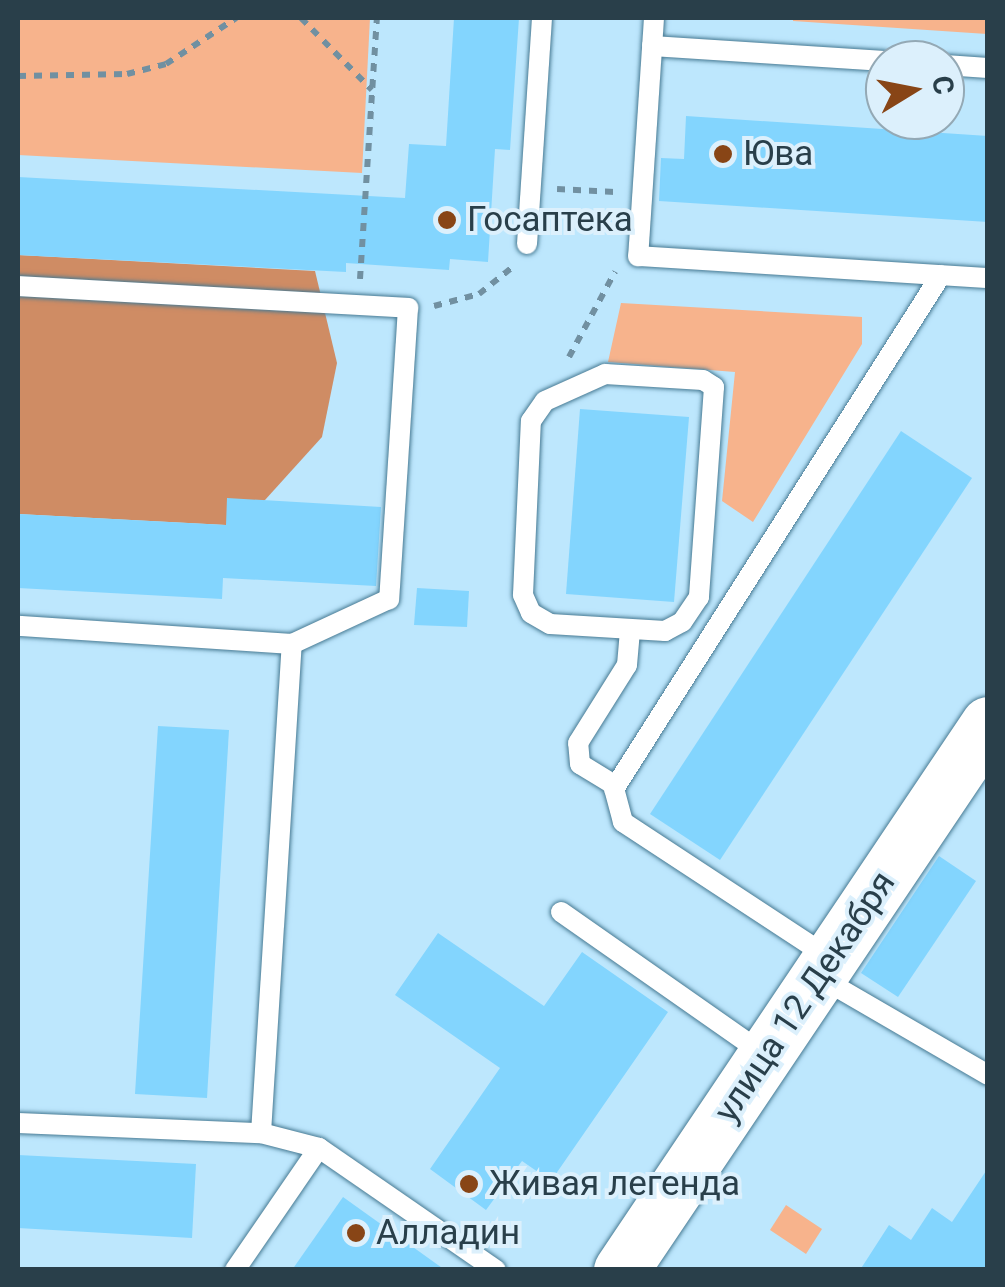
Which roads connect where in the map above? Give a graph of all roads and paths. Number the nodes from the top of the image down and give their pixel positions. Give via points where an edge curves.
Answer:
1 (236, 18) edge
2 (301, 18) edge
3 (377, 18) edge
4 (542, 18) edge
5 (654, 18) edge
6 (652, 46) junction
7 (865, 60) edge
8 (18, 76) edge
9 (372, 90) junction
10 (531, 187) junction
11 (642, 194) junction
12 (640, 227) junction
13 (528, 244) joint
14 (941, 275) junction
15 (988, 278) edge
16 (18, 286) edge
17 (358, 305) junction
18 (408, 308) junction
19 (564, 389) junction
20 (18, 626) edge
21 (630, 629) junction
22 (292, 644) junction
23 (988, 724) edge
24 (616, 786) junction
25 (561, 912) dead end
26 (825, 967) junction
27 (766, 1056) junction
28 (988, 1074) edge
29 (18, 1123) edge
30 (261, 1133) junction
31 (319, 1148) junction
32 (235, 1270) edge
33 (496, 1270) edge
34 (621, 1270) edge

1 - 8 path via 166,64
2 - 9 path
3 - 9 path
4 - 10 lane
5 - 6 lane
6 - 7 lane
6 - 11 lane
9 - 17 path
10 - 11 path
10 - 13 lane
11 - 12 lane
12 - 14 lane via 638,256
12 - 19 path via 556,380
13 - 18 path via 508,277 478,294
14 - 15 lane
14 - 24 lane
16 - 17 lane
17 - 18 lane
18 - 22 lane via 389,600
19 - 21 lane via 532,421 522,595 531,613 550,624
19 - 21 lane via 605,374 714,387 698,597 682,622 665,631
20 - 22 lane
21 - 24 lane via 627,665 578,743 580,764
22 - 30 lane
23 - 26 main road, улица 12 Декабря
24 - 26 lane via 613,806 624,822
25 - 27 lane
26 - 27 main road, улица 12 Декабря
26 - 28 lane
27 - 34 main road, улица 12 Декабря
29 - 30 lane
30 - 31 lane
31 - 32 lane
31 - 33 lane

